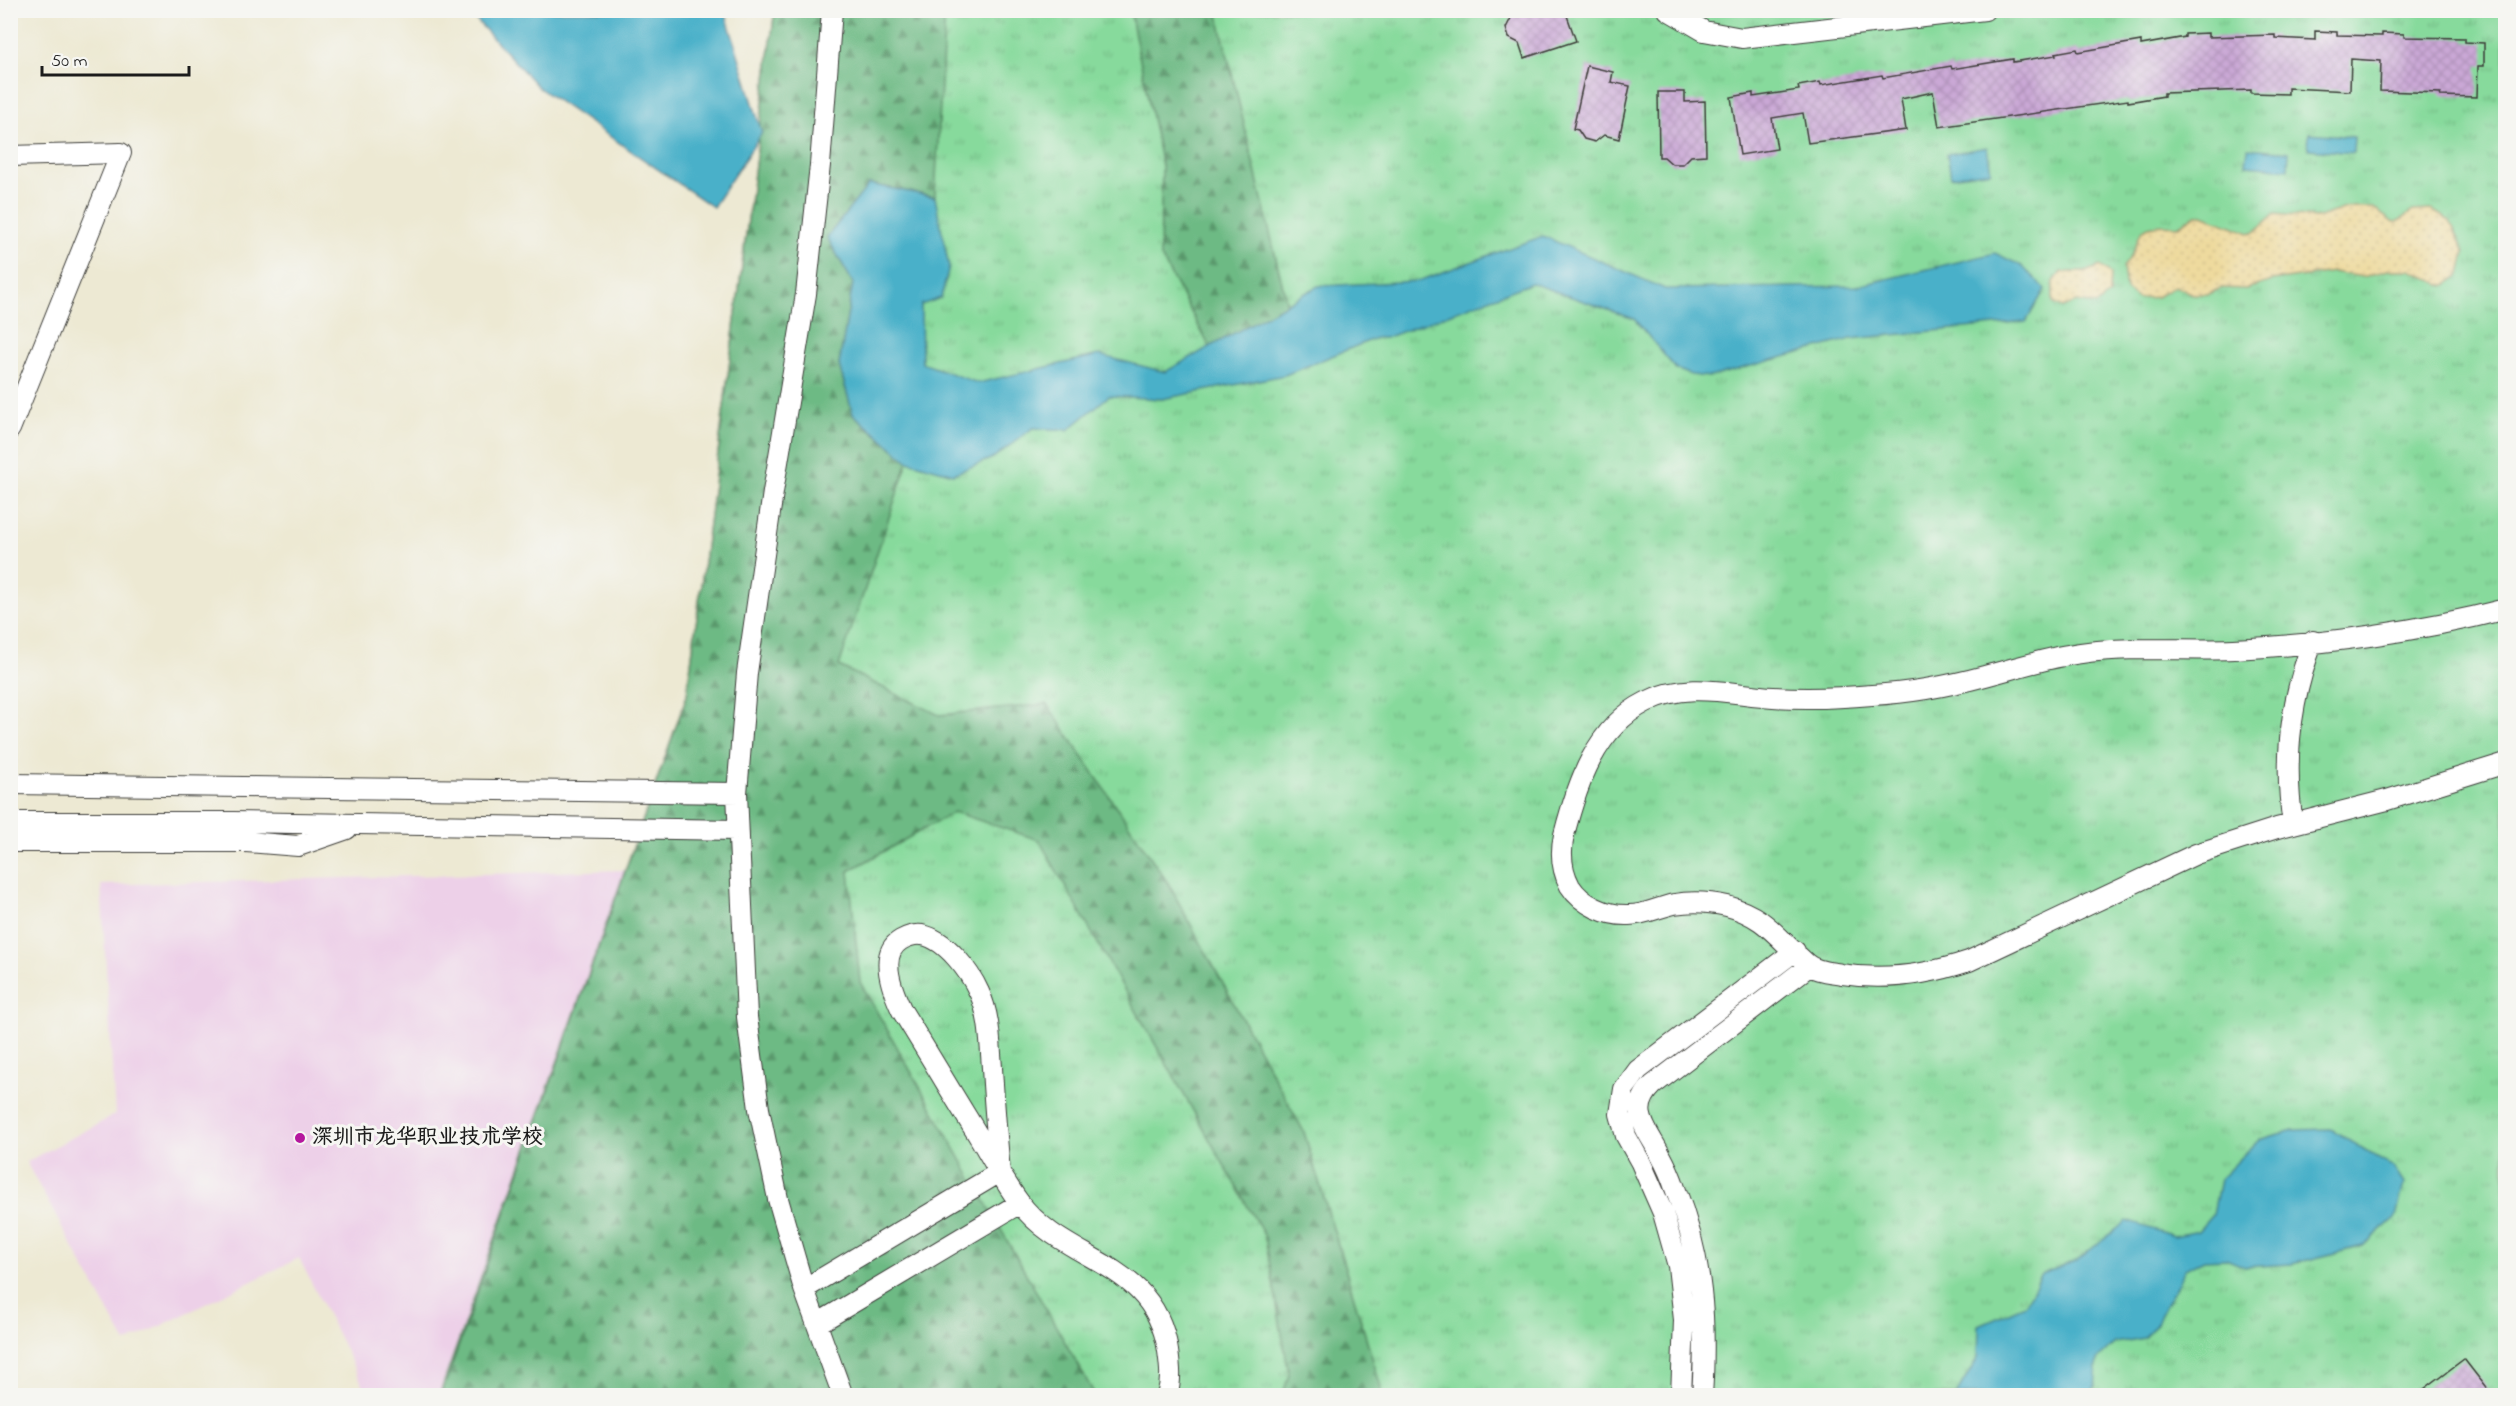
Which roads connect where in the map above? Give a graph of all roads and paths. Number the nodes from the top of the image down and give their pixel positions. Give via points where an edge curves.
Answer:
1 (832, 10) edge
2 (1668, 10) edge
3 (1985, 10) edge
4 (10, 156) edge
5 (10, 429) edge
6 (2505, 609) edge
7 (2313, 641) junction
8 (2505, 763) edge
9 (10, 784) edge
10 (737, 793) junction
11 (10, 822) edge
12 (362, 824) junction
13 (2293, 824) junction
14 (738, 830) junction
15 (10, 842) edge
16 (1794, 951) junction
17 (1809, 966) junction
18 (1000, 1172) junction
19 (1020, 1203) junction
20 (804, 1288) junction
21 (817, 1324) junction
22 (843, 1395) edge
23 (1167, 1395) edge
24 (1681, 1395) edge
25 (1702, 1395) edge

1 - 10 street via 806,294 747,673
2 - 3 street via 1704,31 1742,38
4 - 5 street via 121,153
6 - 7 street via 2399,630
7 - 13 street via 2296,692 2288,744
7 - 16 street via 2236,649 2146,648 2081,653 1947,685 1876,695 1804,698 1689,690 1667,694 1628,713 1612,727 1588,764 1565,833 1560,854 1564,874 1574,892 1609,913 1628,915 1682,903 1728,906 1776,931
8 - 13 street
9 - 10 street
10 - 14 street
11 - 12 street
12 - 14 street
12 - 15 street via 298,846 246,842
13 - 17 street via 2186,859 1947,969 1877,977
14 - 20 street via 747,1017 759,1109 778,1199
16 - 17 street
16 - 24 street via 1638,1070 1620,1101 1622,1127 1663,1213 1678,1266 1684,1320
17 - 25 street via 1653,1085 1641,1105 1642,1121 1676,1188 1698,1262 1705,1319
18 - 18 street via 894,993 889,955 897,943 909,936 923,935 950,951 980,994 988,1028
18 - 19 street
18 - 20 street
19 - 21 street
19 - 23 street via 1044,1227 1131,1281 1142,1293 1166,1335 1171,1371
20 - 21 street
21 - 22 street

